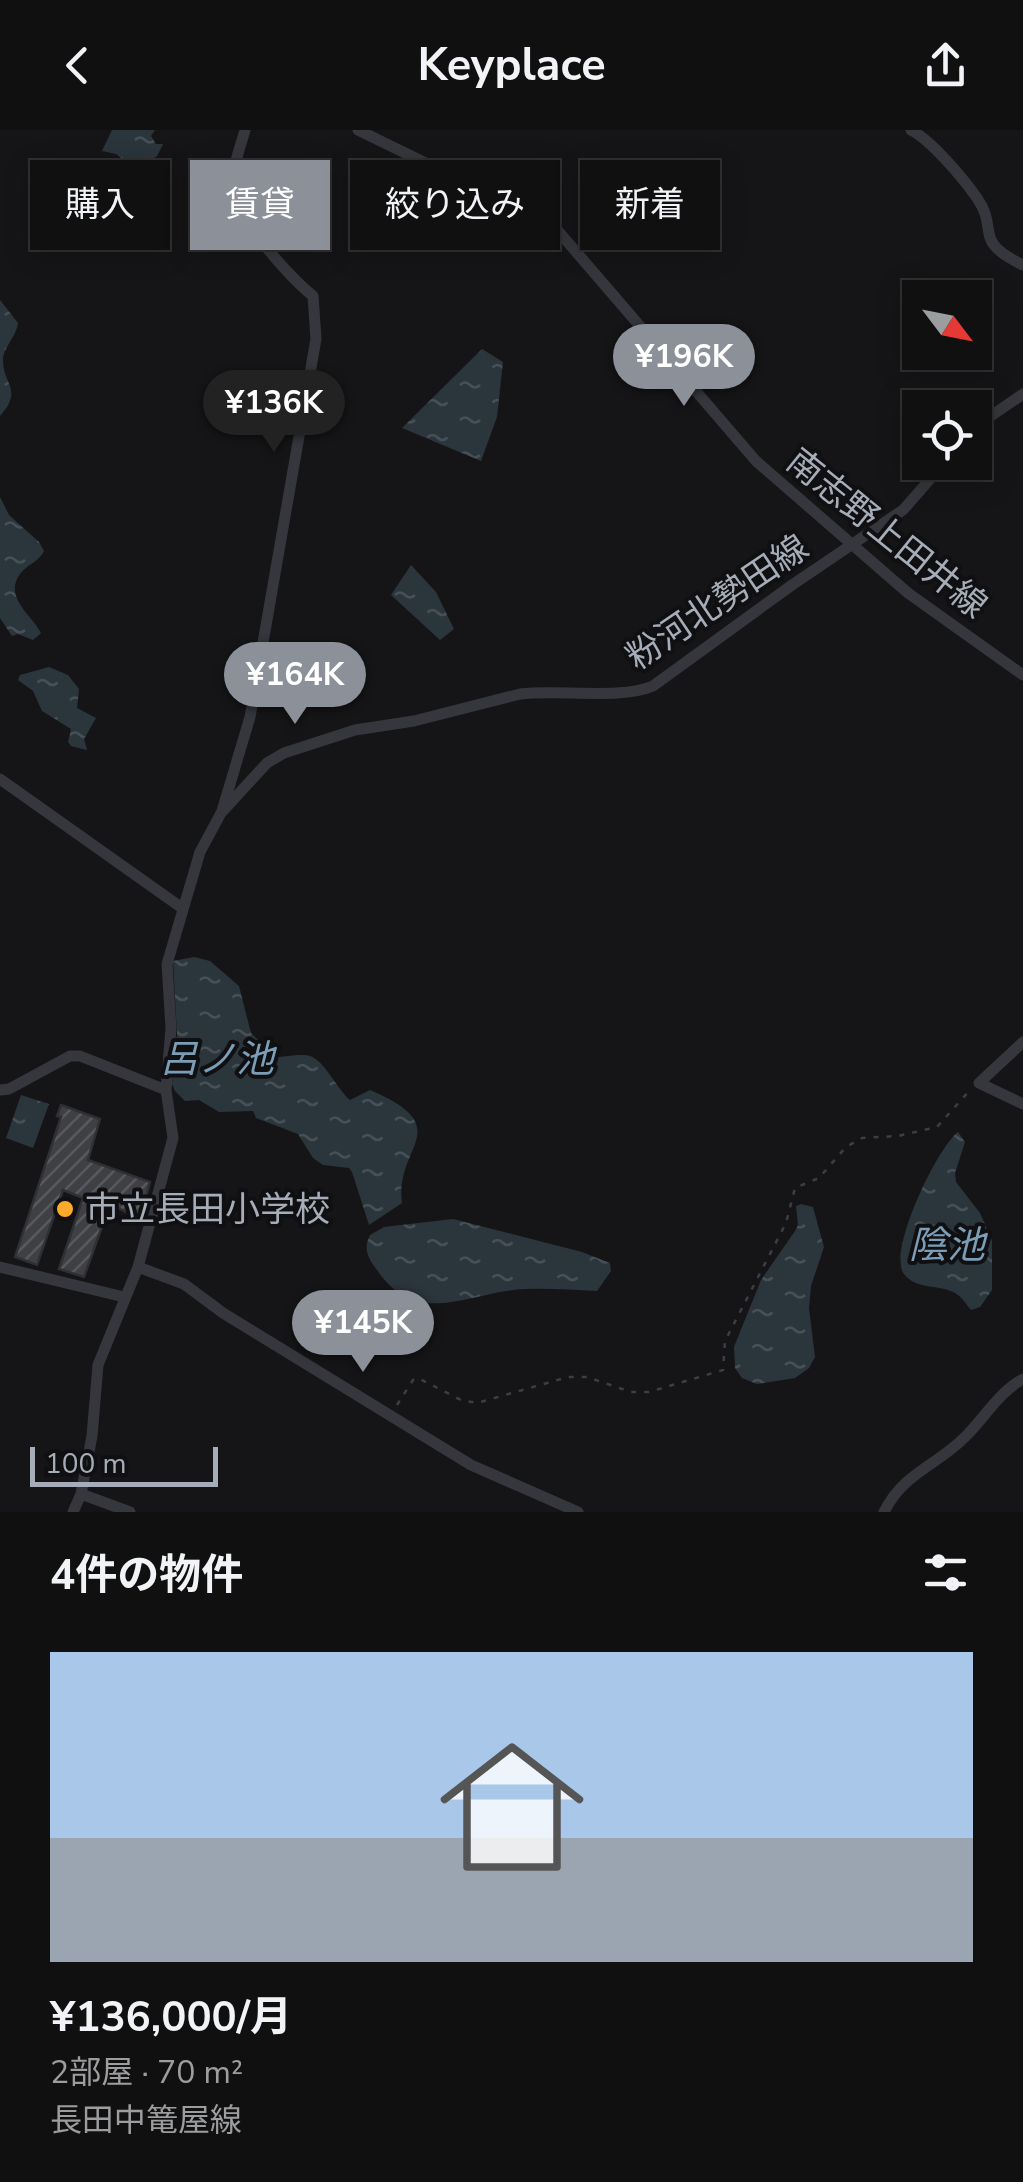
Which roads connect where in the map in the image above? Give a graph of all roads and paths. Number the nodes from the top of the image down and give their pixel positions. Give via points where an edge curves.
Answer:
1 (245, 130) edge
2 (358, 130) edge
3 (911, 130) edge
4 (1023, 265) edge
5 (1023, 394) edge
6 (992, 415) edge
7 (929, 480) edge
8 (851, 546) junction
9 (1023, 675) edge
10 (0, 779) edge
11 (221, 813) junction
12 (182, 908) junction
13 (1023, 1042) edge
14 (979, 1083) junction
15 (0, 1090) edge
16 (166, 1090) junction
17 (1023, 1104) edge
18 (0, 1267) edge
19 (138, 1267) junction
20 (124, 1297) junction
21 (1023, 1379) edge
22 (390, 1416) junction
23 (81, 1494) junction
24 (558, 1508) edge
25 (73, 1512) edge
26 (130, 1512) edge
27 (578, 1512) edge
28 (884, 1512) edge

1 - 11 street via 232,177 235,200 313,296 316,339 250,716
2 - 8 street, 南志野上田井線 via 554,226 756,461
3 - 4 street via 979,201 990,242
5 - 6 street
7 - 8 street, 粉河北勢田線 via 903,510
8 - 9 street, 南志野上田井線
8 - 11 street, 粉河北勢田線 via 644,690 520,694 313,742 267,763
10 - 12 street
11 - 12 street, 粉河北勢田線
12 - 16 street, 粉河北勢田線 via 167,964
13 - 14 street
14 - 17 street
14 - 22 path via 938,1127 862,1138 819,1178 796,1188 786,1223 725,1340 723,1370 649,1392 568,1376 477,1403 418,1378
15 - 16 street via 70,1056
16 - 19 street, 粉河北勢田線 via 172,1138
18 - 20 street
19 - 20 street, 粉河北勢田線
19 - 22 street via 184,1284
20 - 23 street, 粉河北勢田線 via 98,1365
21 - 28 street via 966,1437 906,1480
22 - 24 street
23 - 25 street, 粉河北勢田線
23 - 26 street
24 - 27 street

